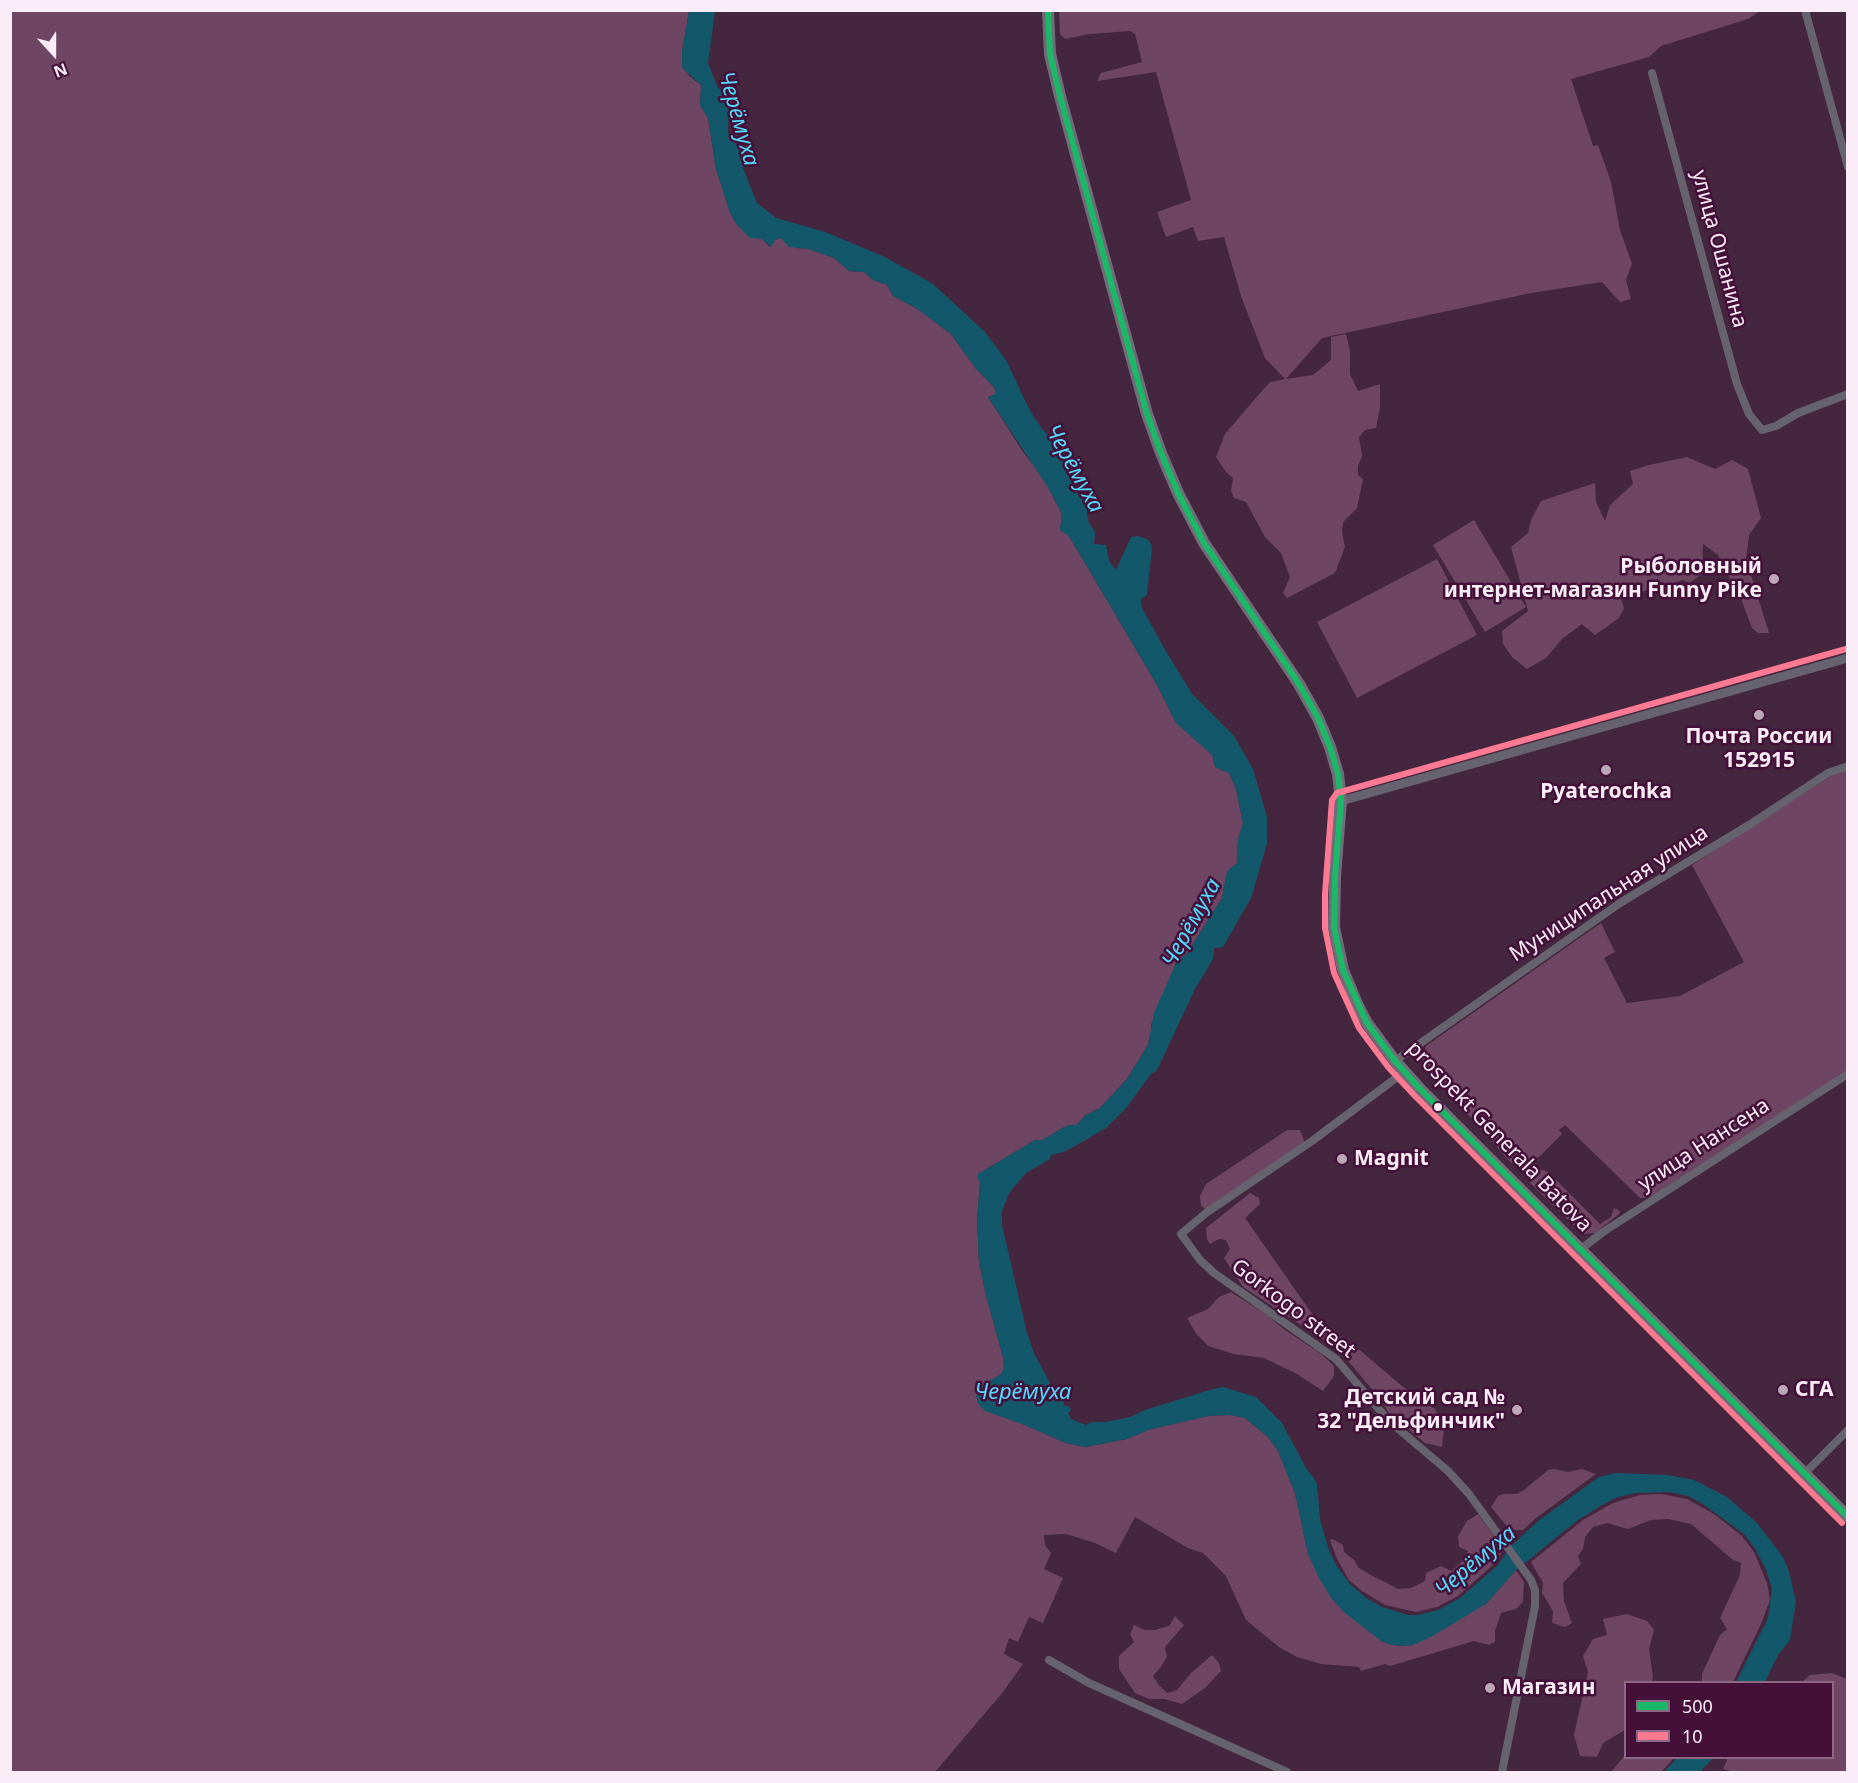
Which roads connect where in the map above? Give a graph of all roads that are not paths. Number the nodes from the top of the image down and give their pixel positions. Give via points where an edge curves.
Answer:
1 (1048, 10) edge
2 (1805, 10) edge
3 (1652, 73) dead end
4 (1848, 167) edge
5 (1848, 394) edge
6 (1848, 658) edge
7 (1848, 766) edge
8 (1341, 801) junction
9 (1395, 1061) junction
10 (1404, 1072) junction
11 (1848, 1074) edge
12 (1581, 1250) junction
13 (1848, 1431) edge
14 (1804, 1474) junction
15 (1848, 1517) edge
16 (1049, 1660) dead end
17 (1287, 1773) edge
18 (1502, 1773) edge

1 - 8 main road, prospekt Generala Batova via 1054,75 1148,414 1171,477 1204,543 1310,703 1332,754
2 - 4 street
3 - 5 street, улица Ошанина via 1737,384 1749,414 1762,429
6 - 8 street
7 - 9 street, Муниципальная улица via 1828,773 1620,903
8 - 9 main road, prospekt Generala Batova via 1334,894 1339,955 1358,1006
9 - 10 main road, prospekt Generala Batova
10 - 12 main road, prospekt Generala Batova
10 - 18 street, Gorkogo street via 1181,1234 1214,1273 1336,1359 1389,1420 1469,1494 1527,1574 1535,1590 1535,1606
11 - 12 street, улица Нансена
12 - 14 main road, prospekt Generala Batova
13 - 14 street
14 - 15 main road, prospekt Generala Batova
16 - 17 street via 1089,1683

